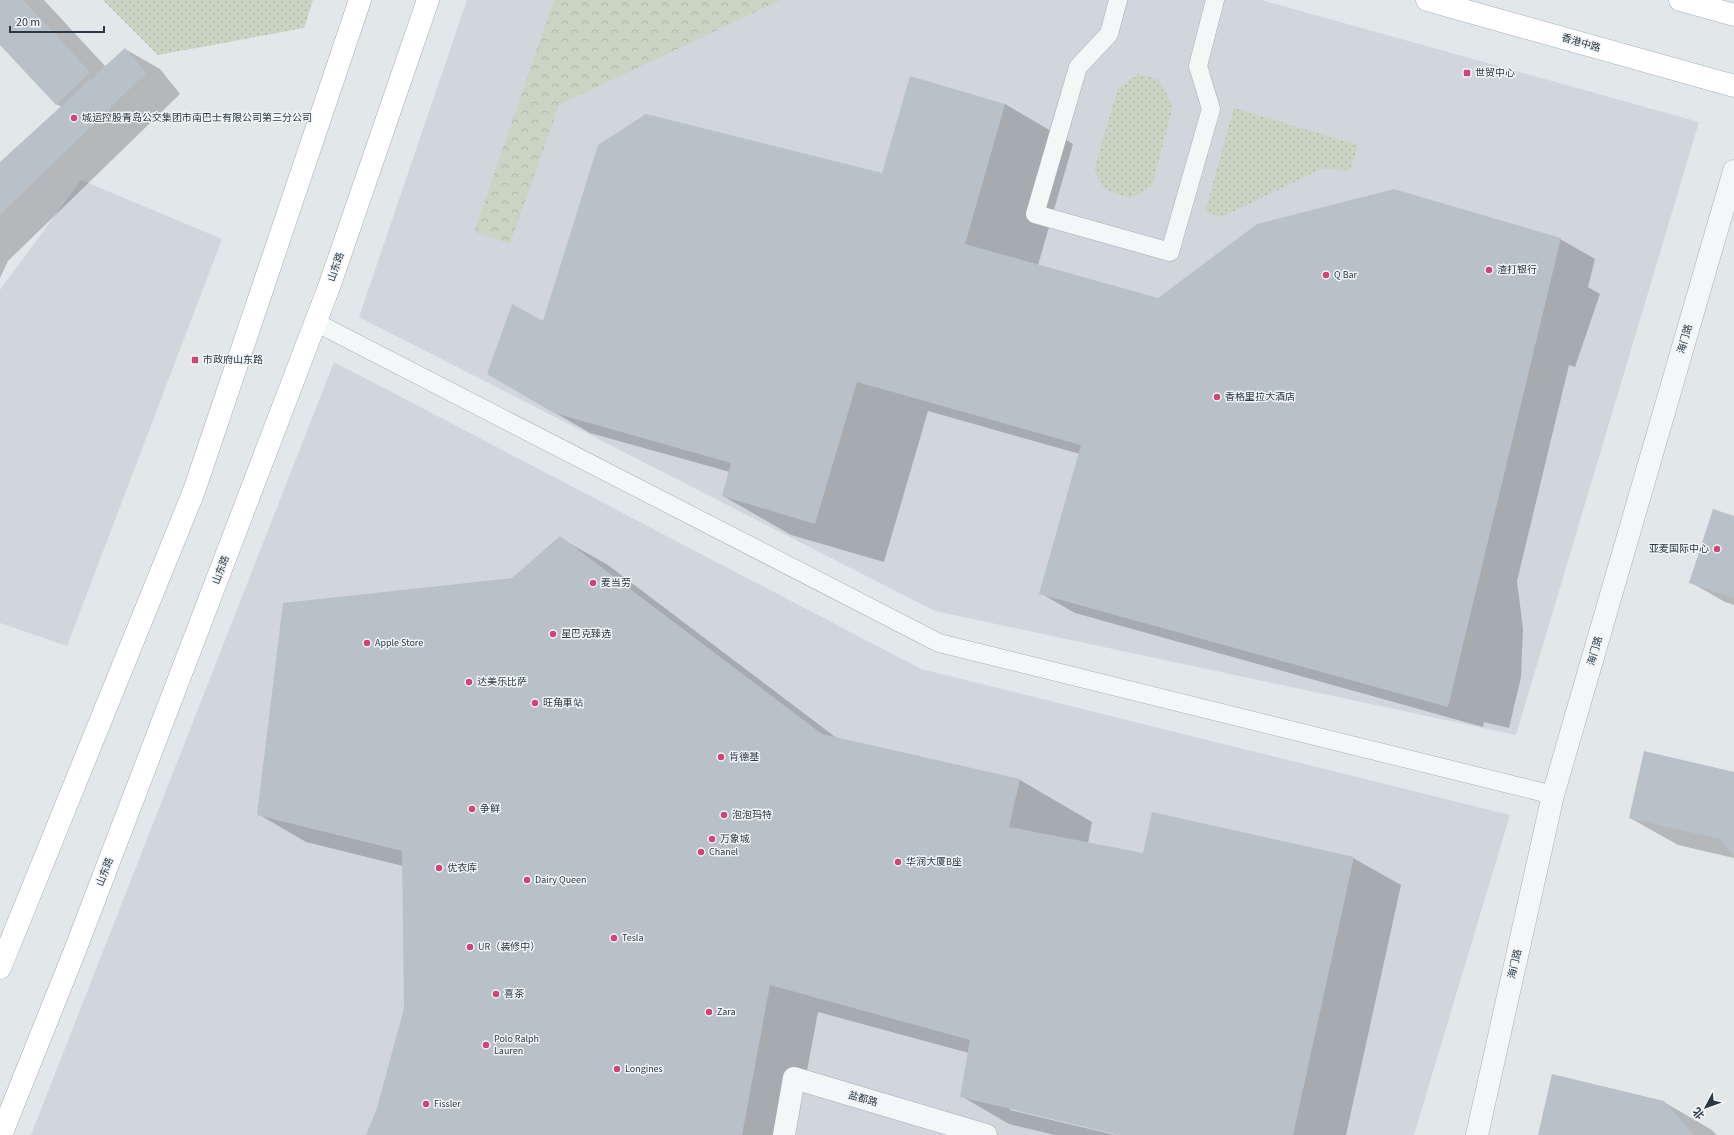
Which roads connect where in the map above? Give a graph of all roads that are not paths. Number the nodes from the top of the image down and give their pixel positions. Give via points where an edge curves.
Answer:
1 (360, 0) edge
2 (428, 0) edge
3 (1118, 0) edge
4 (1215, 0) edge
5 (1428, 0) edge
6 (1680, 0) edge
7 (1734, 15) edge
8 (1734, 86) edge
9 (1734, 172) edge
10 (316, 322) junction
11 (1553, 795) junction
12 (0, 968) edge
13 (1, 1135) edge
14 (784, 1135) edge
15 (986, 1135) edge
16 (1477, 1135) edge

1 - 12 main road via 194,491
2 - 10 main road, 山东路
3 - 4 lane via 1109,34 1078,67 1035,214 1170,252 1211,109 1198,66
5 - 8 main road, 香港中路
6 - 7 main road
9 - 11 street, 海门路
10 - 11 lane via 939,642
10 - 13 main road, 山东路 via 74,953
11 - 16 street, 海门路
14 - 15 street, 盐都路 via 794,1078

